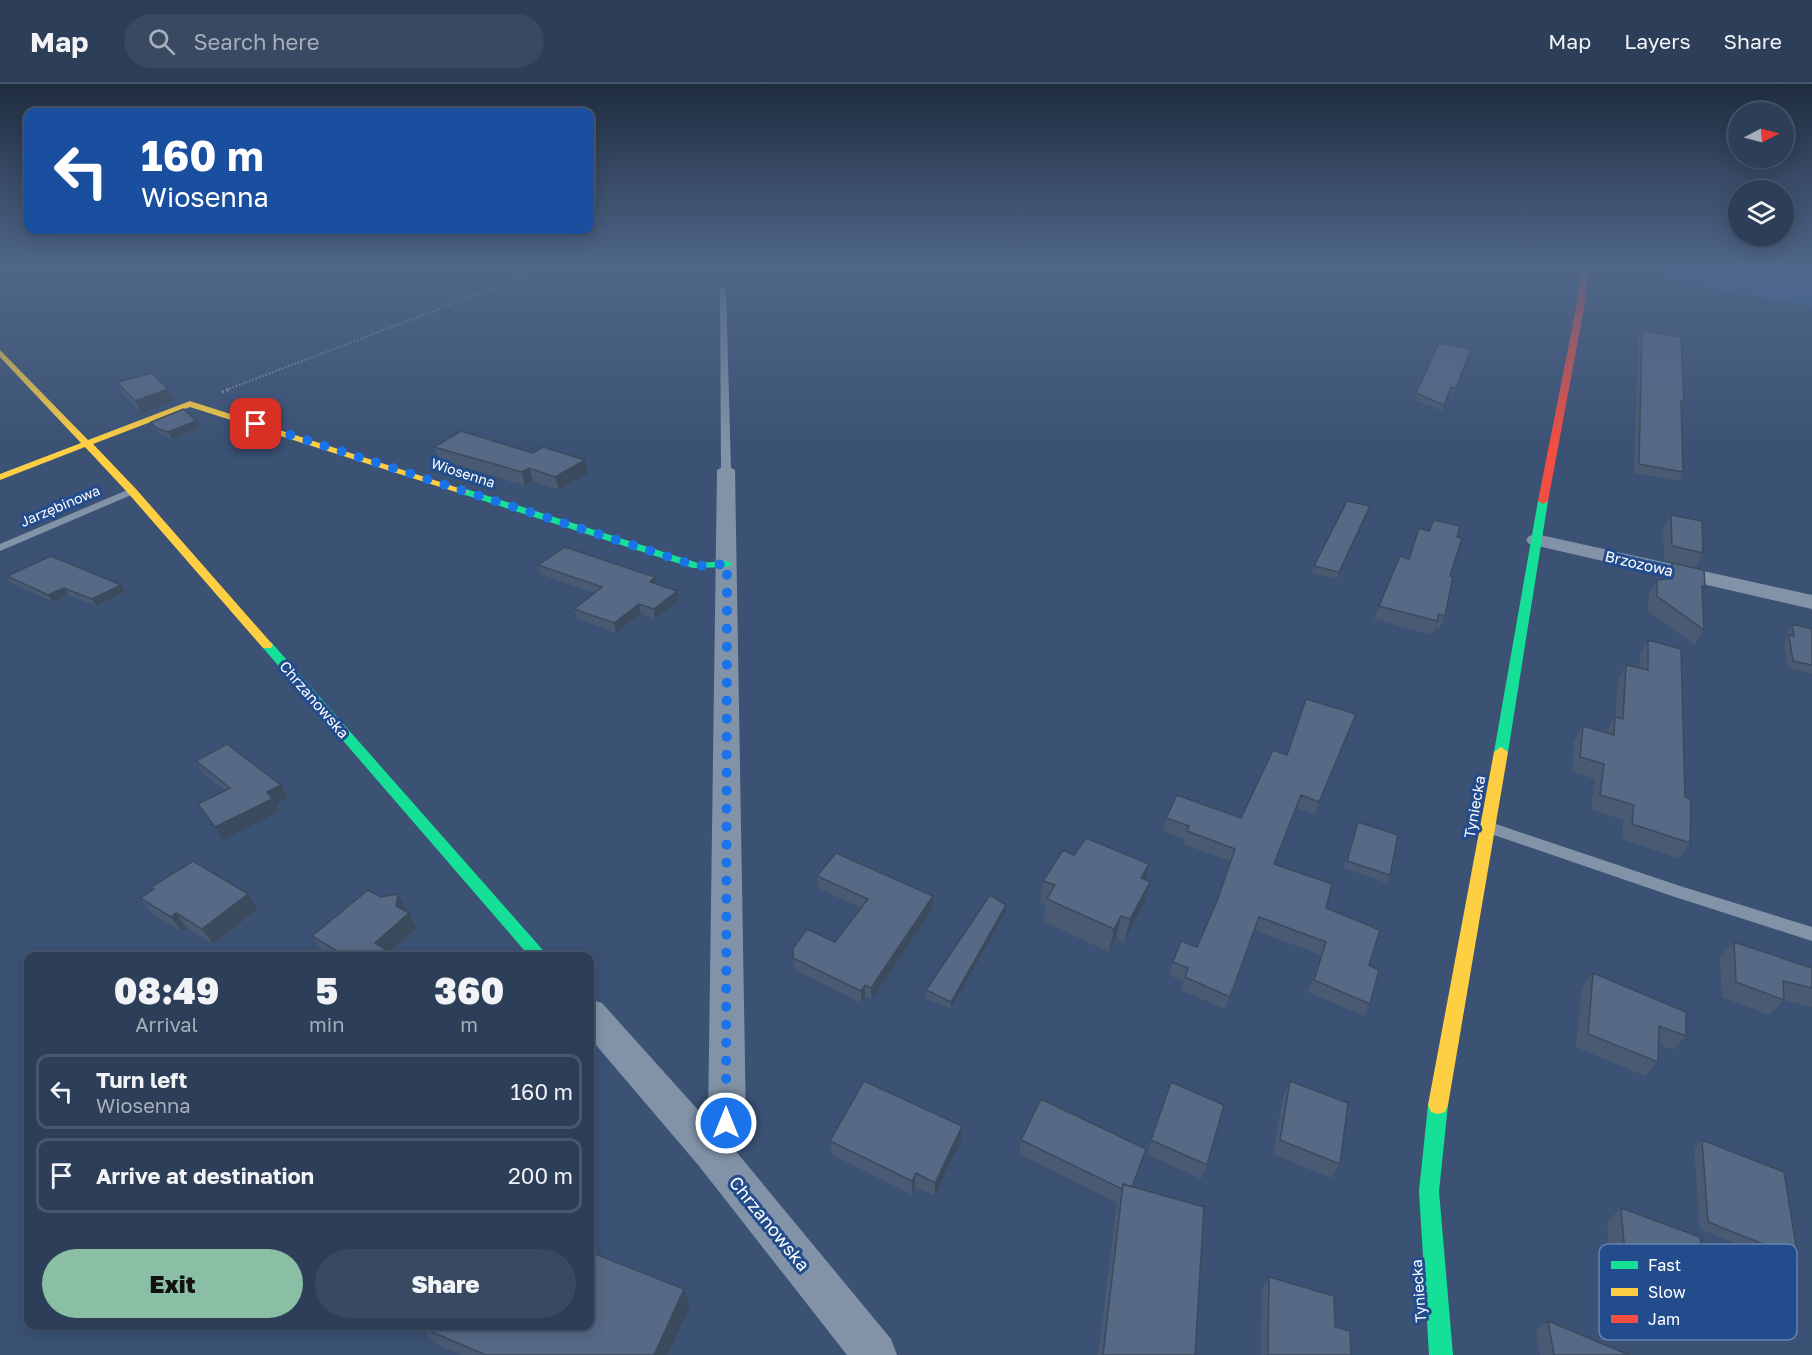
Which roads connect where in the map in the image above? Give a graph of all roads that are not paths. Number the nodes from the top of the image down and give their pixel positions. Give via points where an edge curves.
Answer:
1 (724, 326) edge
2 (1577, 326) edge
3 (0, 352) edge
4 (88, 442) junction
5 (726, 470) joint
6 (0, 477) edge
7 (132, 491) junction
8 (1536, 540) junction
9 (0, 548) edge
10 (727, 564) junction
11 (1812, 602) edge
12 (1488, 827) junction
13 (1812, 934) edge
14 (536, 952) edge
15 (594, 1019) edge
16 (712, 1153) junction
17 (875, 1355) edge
18 (1441, 1355) edge

1 - 5 lane
2 - 8 street, Tyniecka
3 - 4 street, Chrzanowska
4 - 6 street
4 - 7 street, Chrzanowska
4 - 10 street, Wiosenna via 190,404 697,566
5 - 10 street
7 - 9 lane, Jarzębinowa
7 - 14 street, Chrzanowska
8 - 11 street, Brzozowa
8 - 12 street, Tyniecka
10 - 16 street via 726,1123
12 - 13 lane
12 - 18 street, Tyniecka via 1439,1091 1429,1191
15 - 16 street, Chrzanowska
16 - 17 street, Chrzanowska

